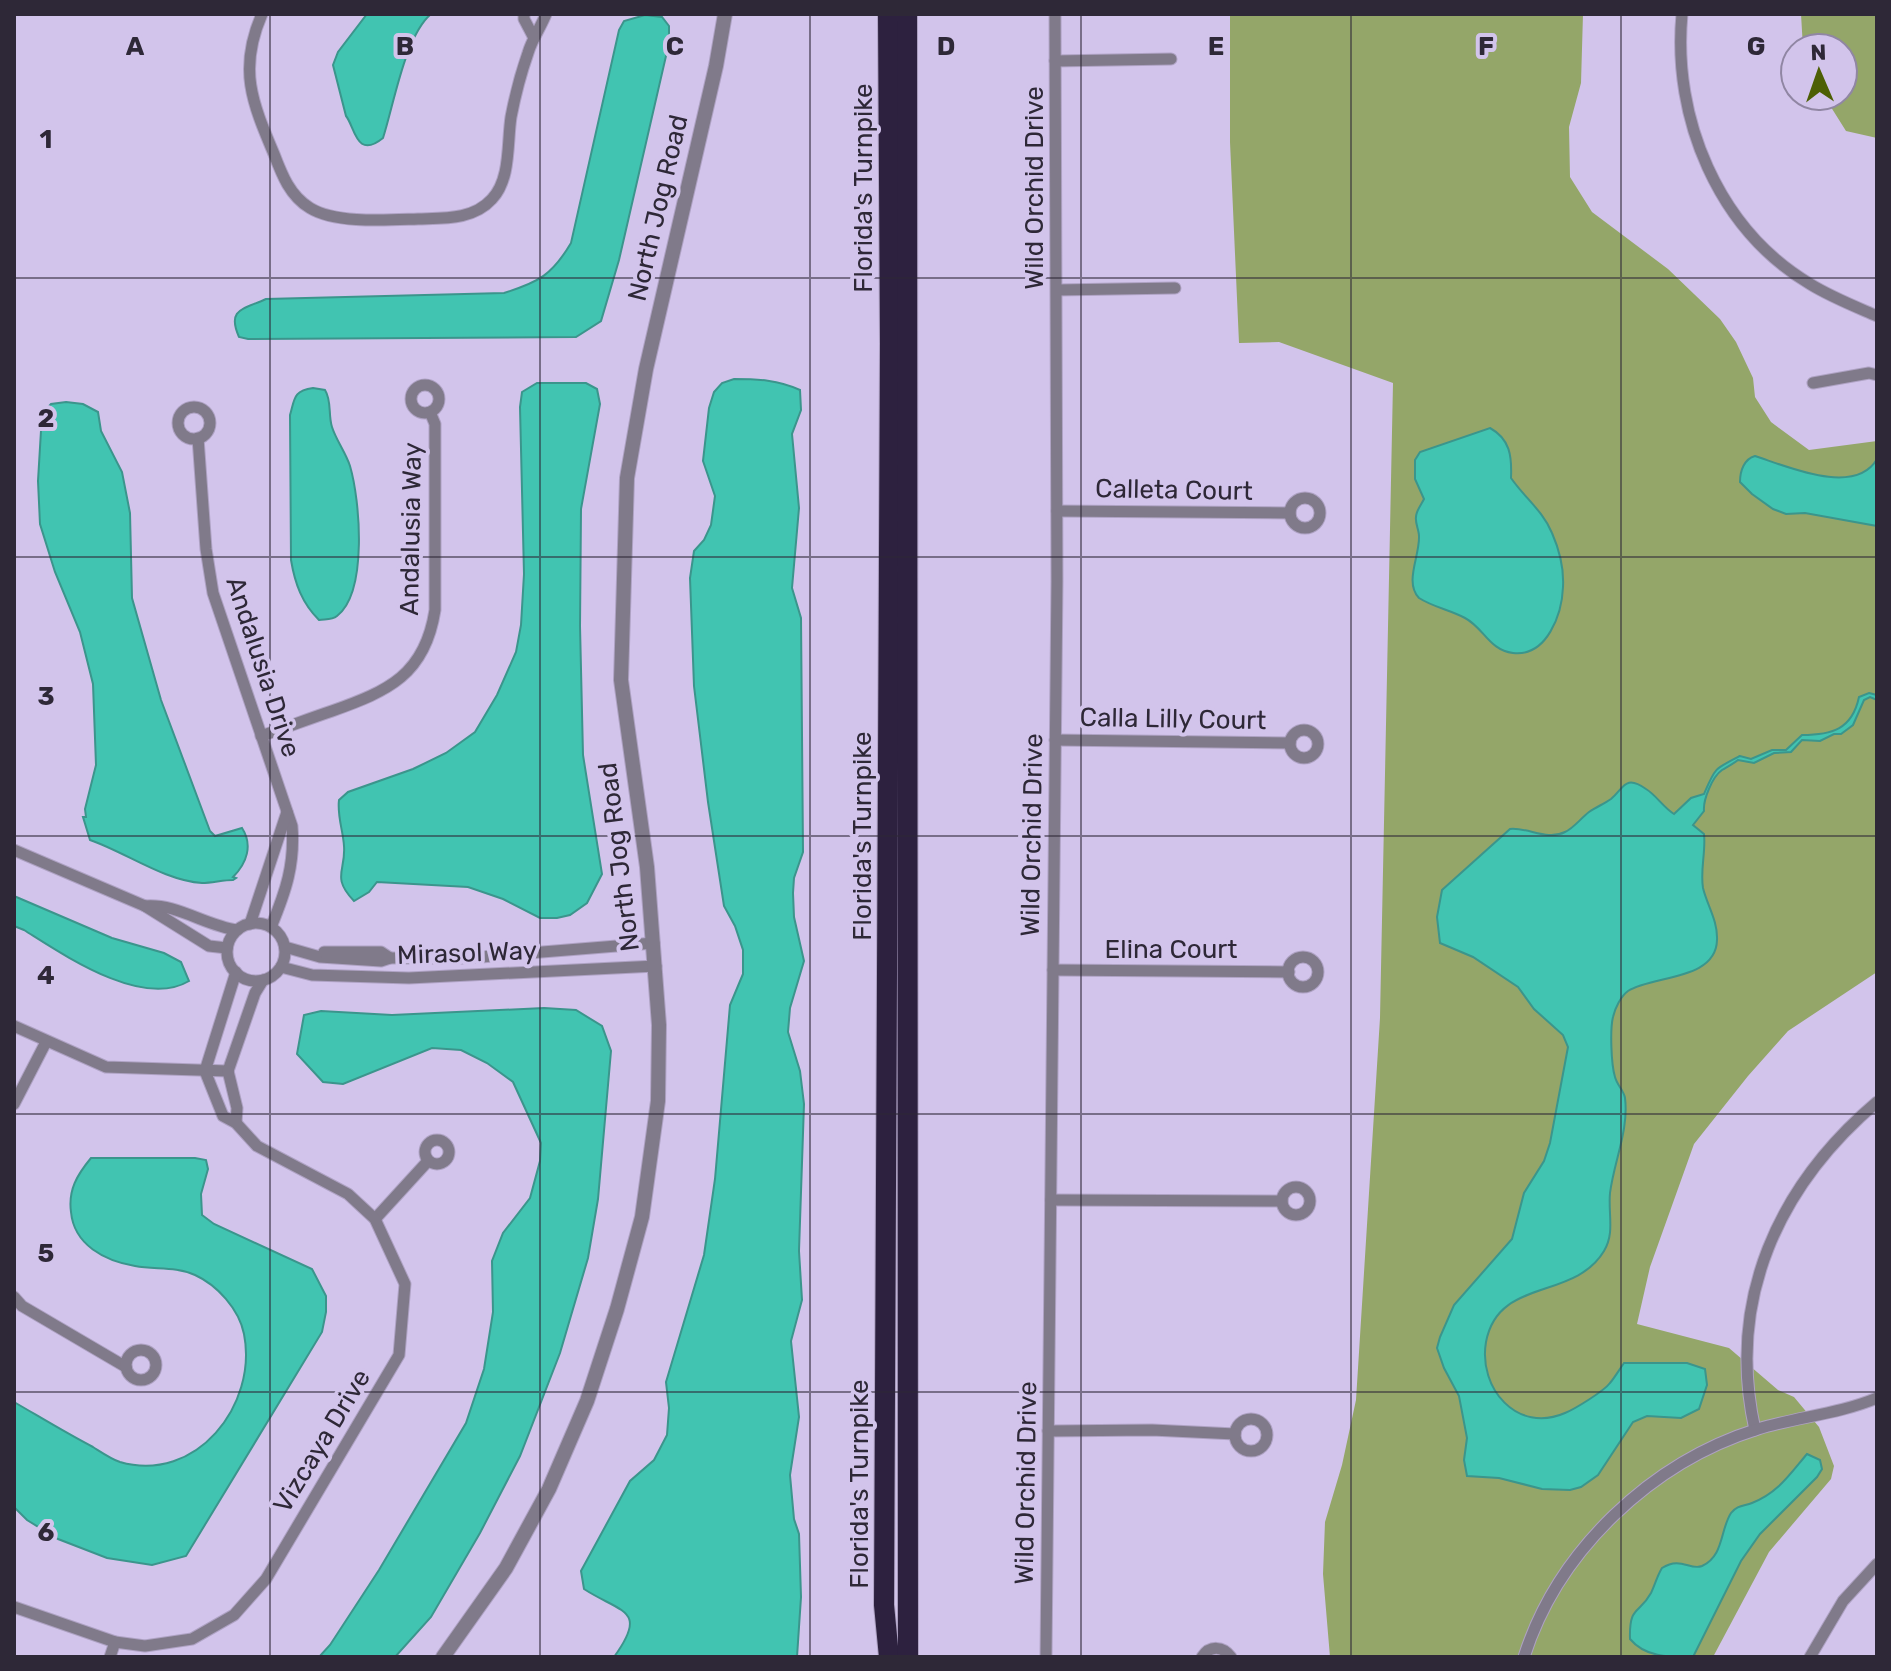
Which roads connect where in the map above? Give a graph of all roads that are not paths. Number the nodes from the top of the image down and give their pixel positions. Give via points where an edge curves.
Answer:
1 (262, 14) edge
2 (524, 14) edge
3 (533, 14) edge
4 (546, 14) edge
5 (725, 14) edge
6 (888, 14) edge
7 (907, 14) edge
8 (1055, 14) edge
9 (1682, 14) edge
10 (532, 32) junction
11 (1171, 59) dead end
12 (1055, 61) junction
13 (1175, 288) dead end
14 (1057, 290) junction
15 (1877, 316) edge
16 (1877, 375) edge
17 (1813, 383) dead end
18 (430, 412) dead end
19 (198, 438) dead end
20 (1057, 511) junction
21 (1290, 513) dead end
22 (261, 736) junction
23 (1055, 740) junction
24 (1290, 743) dead end
25 (287, 811) junction
26 (14, 850) edge
27 (145, 906) junction
28 (250, 924) junction
29 (271, 927) junction
30 (237, 930) junction
31 (654, 943) junction
32 (285, 947) junction
33 (227, 948) junction
34 (656, 966) junction
35 (281, 967) junction
36 (1053, 970) junction
37 (236, 972) junction
38 (1289, 972) dead end
39 (263, 980) junction
40 (14, 1026) edge
41 (46, 1042) junction
42 (205, 1071) junction
43 (228, 1071) junction
44 (1877, 1102) edge
45 (14, 1104) edge
46 (236, 1123) junction
47 (428, 1161) dead end
48 (1051, 1200) junction
49 (1282, 1201) dead end
50 (375, 1219) junction
51 (14, 1297) edge
52 (126, 1367) dead end
53 (1877, 1398) edge
54 (1755, 1430) junction
55 (1048, 1431) junction
56 (1235, 1434) dead end
57 (1877, 1564) edge
58 (884, 1605) junction
59 (14, 1607) edge
60 (115, 1642) junction
61 (110, 1657) edge
62 (443, 1657) edge
63 (879, 1657) edge
64 (889, 1657) edge
65 (908, 1657) edge
66 (1046, 1657) edge
67 (1202, 1657) edge
68 (1231, 1657) edge
69 (1524, 1657) edge
70 (1810, 1657) edge

1 - 10 street via 251,39 249,70 262,126 296,197 311,209 343,218 446,218 477,212 494,198 504,178 512,114
2 - 10 street
3 - 10 street
4 - 10 street
5 - 31 street, North Jog Road via 627,478 621,680
6 - 58 highway, Florida's Turnpike
7 - 65 highway, Florida's Turnpike
8 - 12 street, Wild Orchid Drive
9 - 15 street via 1681,73 1688,112 1713,181 1732,210 1784,266
11 - 12 street
12 - 14 street, Wild Orchid Drive
13 - 14 street
14 - 20 street, Wild Orchid Drive
16 - 17 street
18 - 22 street, Andalusia Way via 435,424 435,610 424,649 386,690
19 - 22 street, Andalusia Drive via 213,593
20 - 21 street, Calleta Court
20 - 23 street, Wild Orchid Drive
22 - 25 street, Andalusia Drive
23 - 24 street, Calla Lilly Court
23 - 36 street, Wild Orchid Drive
25 - 28 street
25 - 29 street, Andalusia Drive via 294,855
26 - 27 street
27 - 30 street via 160,905
27 - 33 street via 209,946
28 - 29 street
28 - 30 street
29 - 32 street
30 - 33 street
31 - 32 street, Mirasol Way via 468,958 306,953
31 - 34 street, North Jog Road
32 - 35 street
33 - 37 street
34 - 35 street, Mirasol Way via 409,978 312,975
34 - 62 street, North Jog Road via 658,1101 642,1217 617,1309 587,1401 549,1489 506,1568
35 - 39 street
36 - 38 street, Elina Court
36 - 48 street, Wild Orchid Drive
37 - 39 street
37 - 42 street
39 - 43 street
40 - 41 street
41 - 42 street via 106,1067
41 - 45 street
42 - 43 street
42 - 46 street, Vizcaya Drive via 223,1116
43 - 46 street
44 - 54 street via 1808,1173 1769,1246 1748,1334 1749,1403
46 - 50 street, Vizcaya Drive via 257,1146 348,1194
47 - 50 street
48 - 49 street
48 - 55 street, Wild Orchid Drive
50 - 60 street, Vizcaya Drive via 405,1284 399,1355 266,1579 234,1615 192,1639 145,1646
51 - 52 street
53 - 54 street
54 - 69 street via 1672,1470 1608,1520 1547,1604
55 - 56 street
55 - 66 street, Wild Orchid Drive
57 - 70 street via 1843,1601
58 - 63 highway
58 - 64 highway, Florida's Turnpike
59 - 60 street, Vizcaya Drive
60 - 61 street
67 - 68 street via 1216,1647

